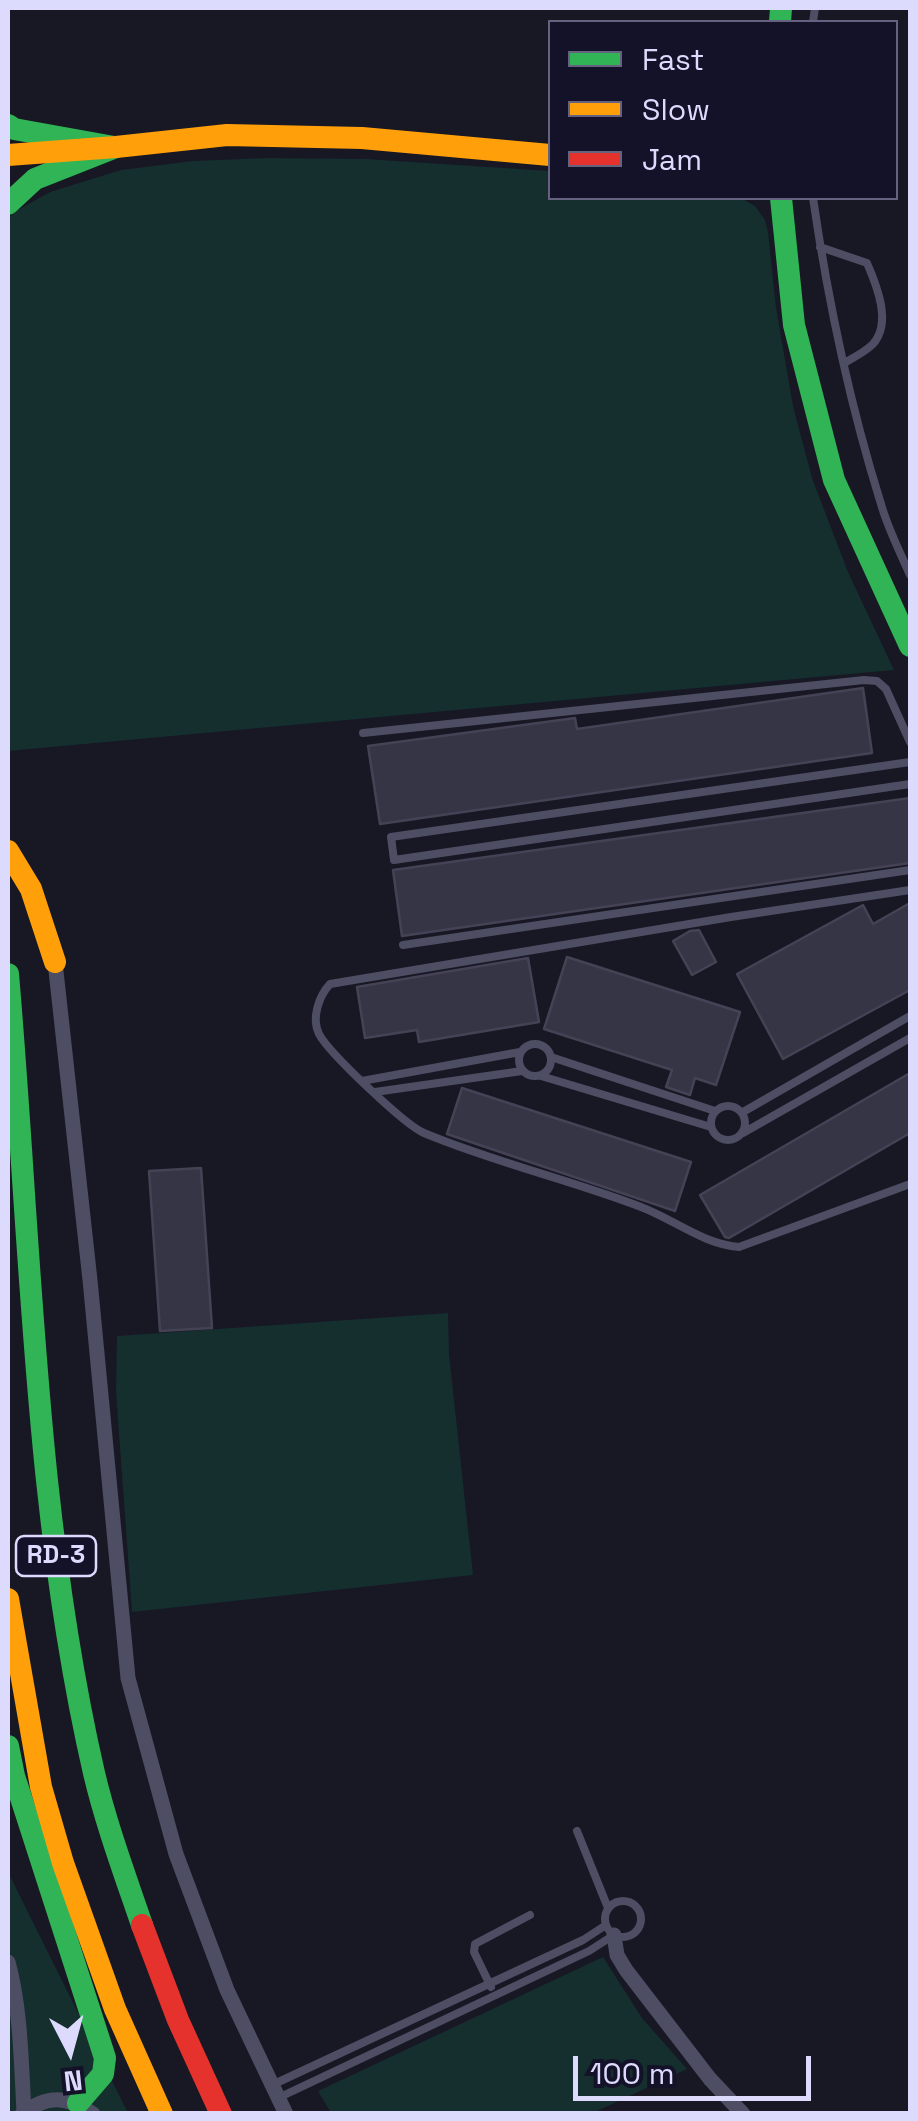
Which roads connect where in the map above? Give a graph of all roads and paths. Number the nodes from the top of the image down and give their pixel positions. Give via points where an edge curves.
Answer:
1 (8, 124) edge
2 (116, 147) junction
3 (548, 154) edge
4 (8, 155) edge
5 (780, 200) edge
6 (813, 200) edge
7 (8, 204) edge
8 (820, 247) junction
9 (844, 363) junction
10 (910, 575) edge
11 (909, 636) edge
12 (362, 732) dead end
13 (910, 742) edge
14 (910, 762) edge
15 (910, 784) edge
16 (8, 851) edge
17 (910, 870) edge
18 (910, 890) edge
19 (403, 945) dead end
20 (55, 962) joint
21 (8, 974) edge
22 (910, 1016) edge
23 (910, 1038) edge
24 (520, 1052) junction
25 (552, 1057) junction
26 (522, 1071) junction
27 (541, 1076) junction
28 (362, 1081) junction
29 (375, 1092) junction
30 (715, 1111) junction
31 (742, 1112) junction
32 (711, 1127) junction
33 (743, 1133) junction
34 (910, 1184) edge
35 (8, 1599) edge
36 (8, 1746) edge
37 (576, 1831) dead end
38 (608, 1908) junction
39 (530, 1916) dead end
40 (610, 1930) junction
41 (8, 1962) edge
42 (489, 1983) junction
43 (494, 1995) junction
44 (275, 2091) junction
45 (85, 2108) edge
46 (23, 2112) edge
47 (162, 2114) edge
48 (222, 2114) edge
49 (286, 2114) edge
50 (743, 2114) edge

1 - 2 main road
2 - 3 main road via 227,135
2 - 4 main road
2 - 7 main road via 35,179
5 - 11 main road via 794,325 834,480
6 - 8 lane
8 - 9 lane
8 - 9 lane via 867,264 878,288 882,325 874,342
9 - 10 lane via 882,508
12 - 13 lane via 864,680 886,690
14 - 15 lane via 391,837 394,860
16 - 20 main road via 40,912
17 - 19 lane
18 - 28 lane via 330,984 318,1002 319,1034
20 - 44 street via 128,1678 176,1854 227,1990
21 - 48 main road, RD-3 via 45,1441 76,1686 139,1918 192,2057
22 - 31 lane
23 - 33 lane
24 - 25 lane via 538,1044
24 - 26 lane
24 - 28 lane
25 - 27 lane
25 - 30 lane
26 - 27 lane
26 - 29 lane
27 - 32 lane
28 - 29 lane
29 - 34 lane via 421,1132 644,1208 722,1246 740,1247
30 - 31 lane via 729,1106
30 - 32 lane
31 - 33 lane
32 - 33 lane via 728,1141
35 - 47 main road, RD-3 via 41,1787 63,1864 114,2009
36 - 45 main road via 105,2058
37 - 38 lane
38 - 40 lane
38 - 40 lane via 624,1900 642,1915 636,1932 626,1937
39 - 42 lane via 476,1944
40 - 42 lane
40 - 43 lane via 590,1951
40 - 50 street via 626,1970
41 - 46 street
42 - 43 lane
42 - 44 lane
43 - 44 lane
44 - 49 street
45 - 46 street via 59,2099

